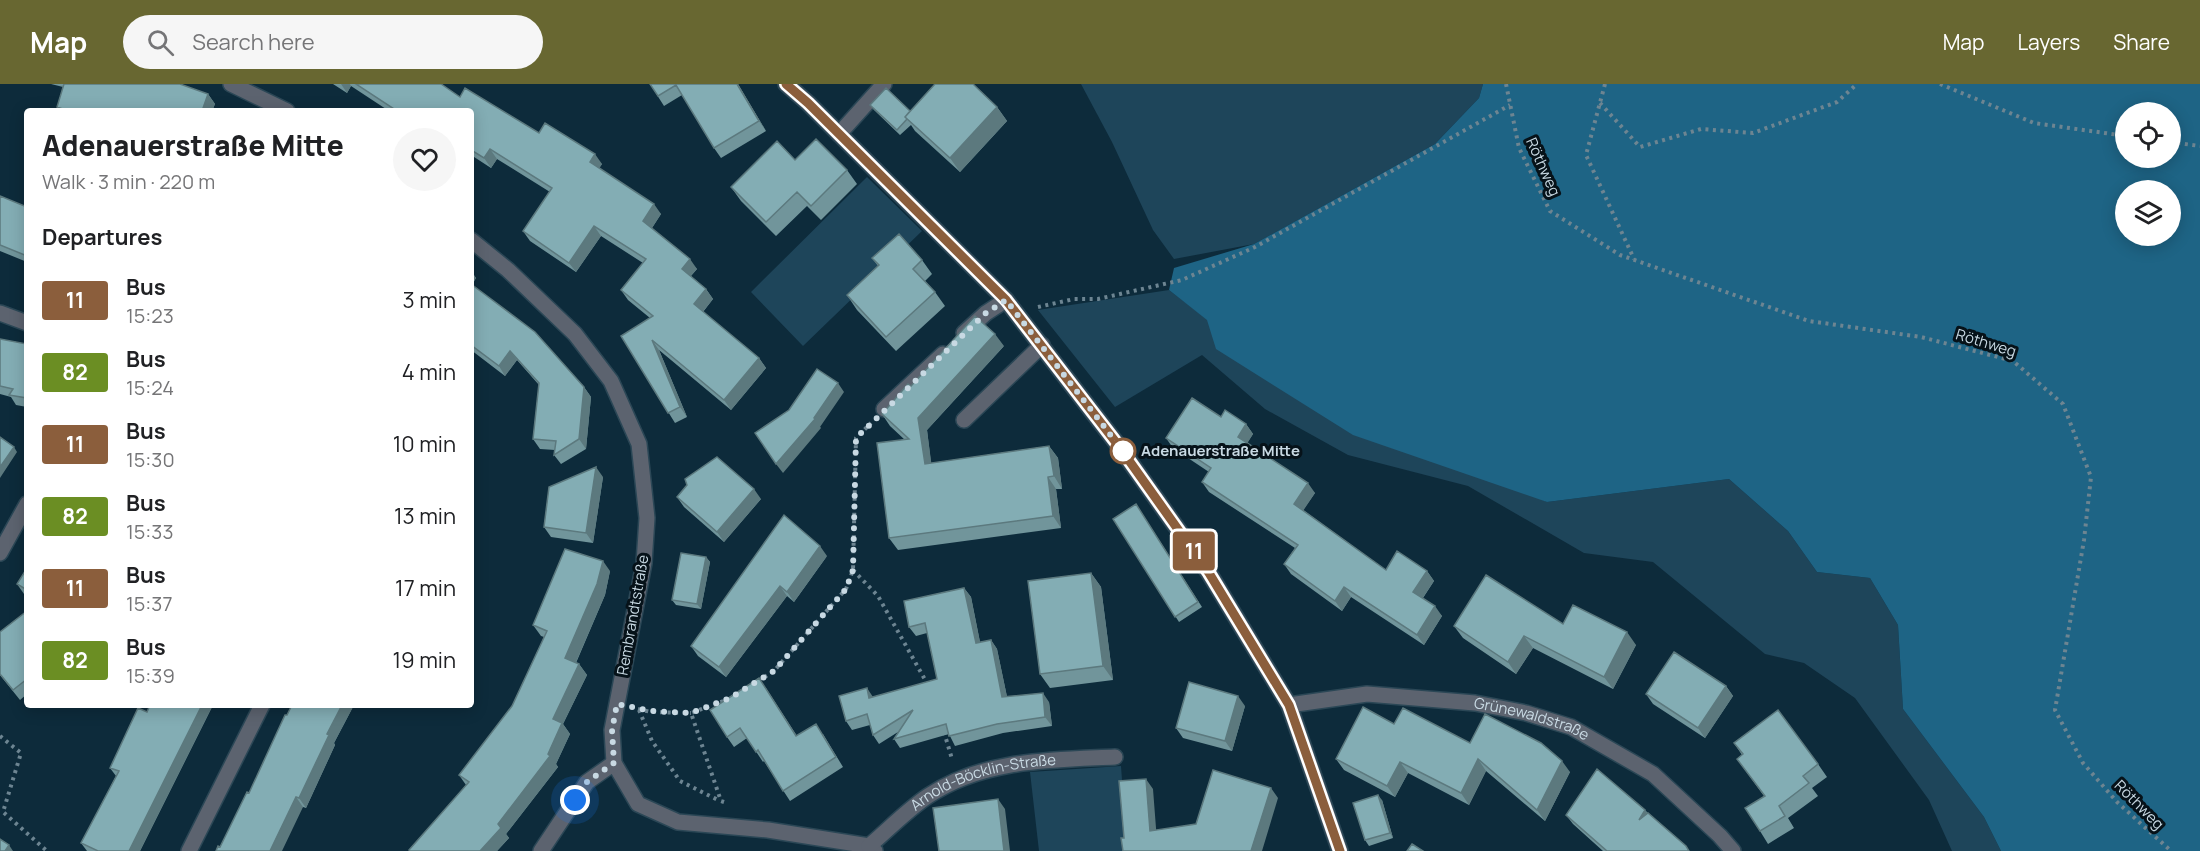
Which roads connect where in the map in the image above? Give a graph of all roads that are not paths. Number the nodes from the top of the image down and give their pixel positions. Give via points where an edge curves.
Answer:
1 (231, 84) edge
2 (786, 84) edge
3 (884, 84) edge
4 (281, 108) edge
5 (839, 134) junction
6 (474, 242) edge
7 (1006, 300) junction
8 (0, 313) edge
9 (24, 322) edge
10 (1041, 345) junction
11 (884, 409) edge
12 (964, 420) dead end
13 (24, 509) edge
14 (0, 553) edge
15 (1289, 705) junction
16 (260, 708) edge
17 (1115, 757) dead end
18 (614, 763) junction
19 (872, 849) edge
20 (189, 851) edge
21 (541, 851) edge
22 (1340, 851) edge
23 (1733, 851) edge

1 - 4 street
2 - 5 street
3 - 5 street
5 - 7 street
6 - 18 street, Rembrandtstraße via 574,334 611,381 639,444 647,518 644,563 612,730
7 - 10 street
7 - 11 street via 986,313
8 - 9 street
10 - 12 street
10 - 15 street via 1209,573
13 - 14 street
15 - 22 street
15 - 23 street, Grünewaldstraße via 1367,694 1475,703 1571,727 1653,774
16 - 20 street
17 - 19 street, Arnold-Böcklin-Straße via 1024,761 958,780 928,796
18 - 19 street, Rembrandtstraße via 638,804 678,822 768,830
18 - 21 street via 587,782

